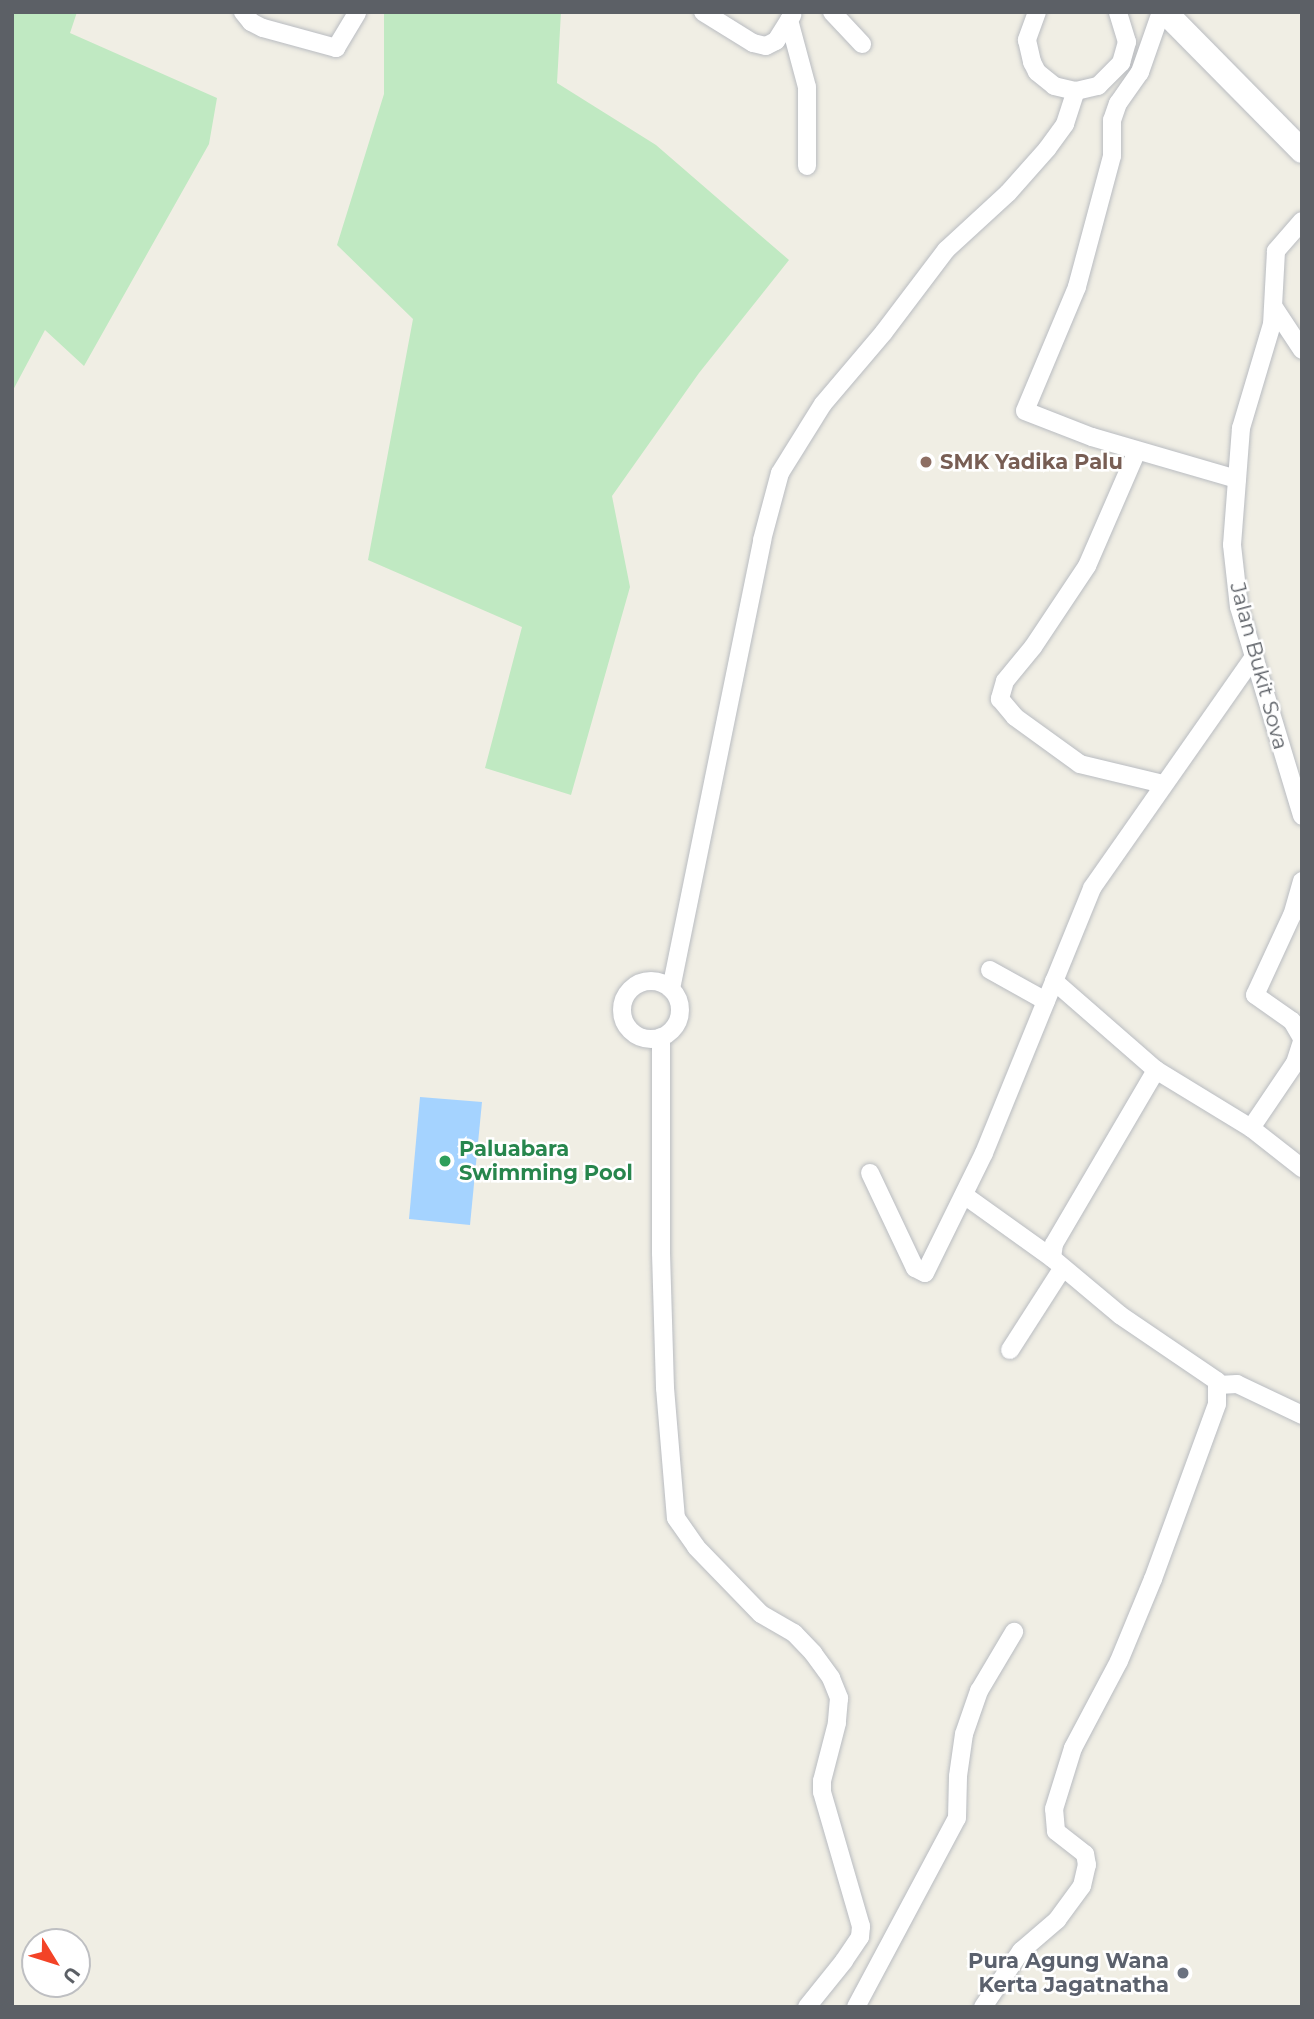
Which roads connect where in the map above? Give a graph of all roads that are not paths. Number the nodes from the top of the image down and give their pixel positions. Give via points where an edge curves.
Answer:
1 (243, 12) edge
2 (703, 12) edge
3 (832, 12) edge
4 (1037, 12) edge
5 (1118, 12) edge
6 (1163, 12) edge
7 (357, 13) edge
8 (791, 16) edge
9 (862, 44) dead end
10 (1076, 91) junction
11 (1302, 151) edge
12 (807, 166) dead end
13 (1302, 221) edge
14 (1275, 309) junction
15 (1302, 350) edge
16 (1137, 451) junction
17 (1237, 479) junction
18 (1254, 657) junction
19 (1163, 784) junction
20 (1302, 816) edge
21 (1302, 881) edge
22 (990, 970) dead end
23 (1054, 981) junction
24 (671, 989) junction
25 (1046, 1001) junction
26 (662, 1037) junction
27 (1302, 1039) edge
28 (1156, 1070) junction
29 (1251, 1128) junction
30 (1302, 1168) edge
31 (870, 1173) dead end
32 (964, 1195) junction
33 (1057, 1263) junction
34 (1010, 1350) dead end
35 (1218, 1385) junction
36 (1302, 1415) edge
37 (1013, 1632) dead end
38 (807, 2007) edge
39 (856, 2007) edge
40 (984, 2007) edge

1 - 7 street via 251,22 270,30 336,48
2 - 8 street via 763,46 776,41
3 - 9 street
4 - 10 street via 1027,40 1032,62 1054,86
5 - 10 street via 1127,42 1121,63 1098,86
6 - 11 street
6 - 16 street via 1140,72 1112,120 1112,156 1077,287 1025,411
8 - 12 street via 807,87
10 - 24 street via 1065,124 1047,149 946,250 822,404 780,473 762,540
13 - 14 street, Jalan Bukit Sova via 1276,251
14 - 15 street
14 - 17 street, Jalan Bukit Sova via 1241,428
16 - 17 street
16 - 19 street via 1083,575 1005,681 1000,699 1014,717 1080,764
17 - 18 street, Jalan Bukit Sova via 1232,545 1235,585
18 - 19 street
18 - 20 street, Jalan Bukit Sova
19 - 23 street via 1092,888
21 - 27 street via 1292,915 1255,995 1292,1021
22 - 25 street
23 - 25 street
23 - 28 street
24 - 26 street via 679,1002 679,1018
24 - 26 street via 657,981 645,981 632,988 624,1002 624,1017 632,1031 646,1038
25 - 32 street
26 - 38 street via 661,1252 665,1388 676,1518 696,1547 761,1614 794,1633 813,1653 839,1698 822,1792 861,1926 860,1937
27 - 29 street via 1295,1063
28 - 29 street
28 - 33 street via 1054,1244
29 - 30 street
31 - 32 street via 915,1268 923,1273
32 - 33 street
33 - 34 street
33 - 35 street
35 - 36 street via 1237,1384
35 - 40 street via 1207,1440 1119,1661 1073,1748 1054,1809 1056,1831 1084,1854 1087,1865 1082,1886 1057,1920 1021,1951
37 - 39 street via 979,1691 964,1734 957,1818

